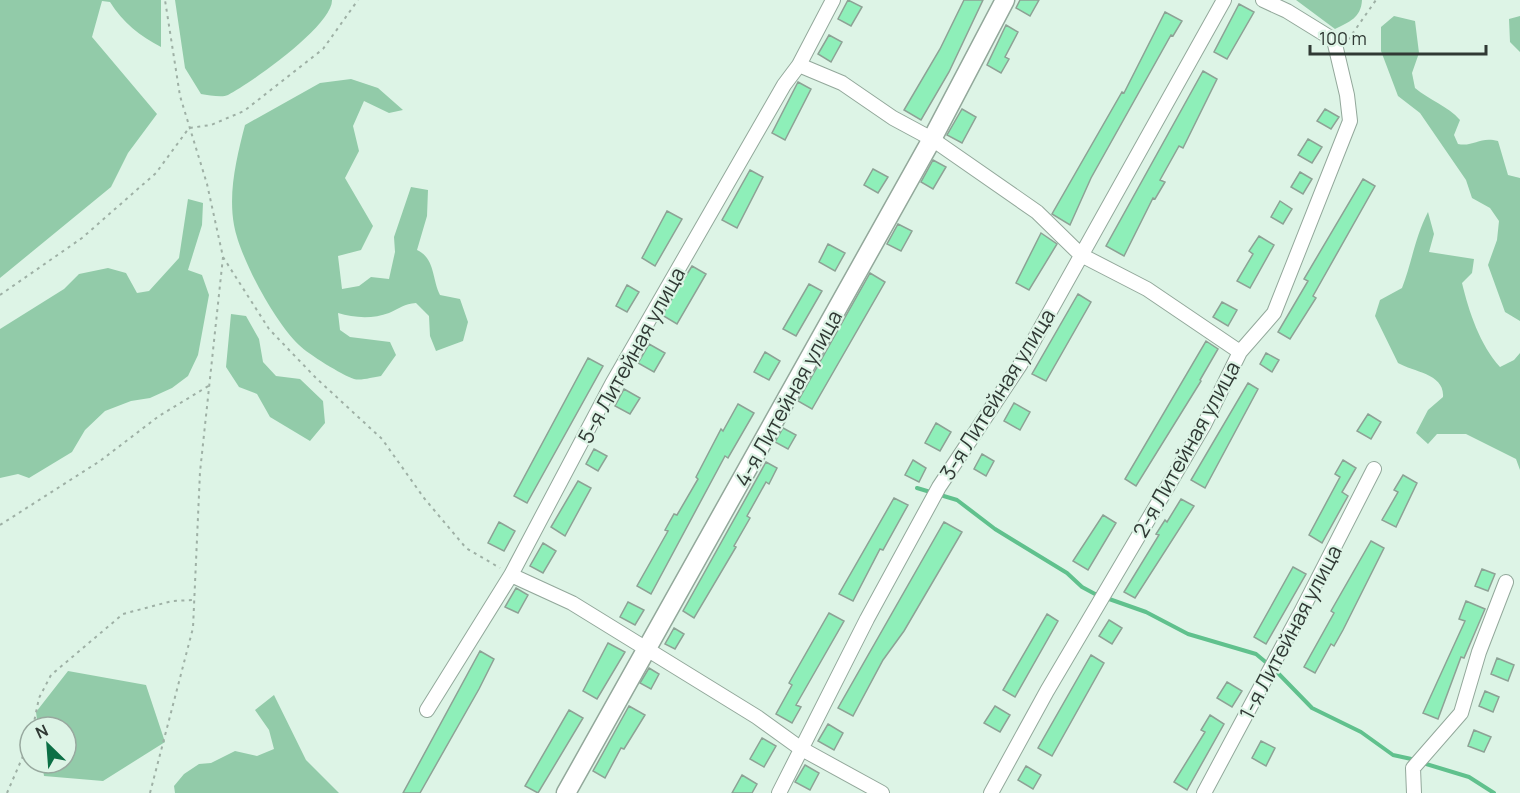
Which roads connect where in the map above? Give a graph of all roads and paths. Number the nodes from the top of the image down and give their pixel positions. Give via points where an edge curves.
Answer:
1 (165, 0) edge
2 (358, 0) edge
3 (833, 0) edge
4 (1005, 0) edge
5 (1224, 0) edge
6 (1263, 0) edge
7 (1376, 0) edge
8 (1337, 54) junction
9 (799, 65) junction
10 (189, 128) junction
11 (932, 139) junction
12 (1081, 255) junction
13 (223, 257) junction
14 (0, 295) edge
15 (1240, 352) junction
16 (210, 385) junction
17 (1374, 469) dead end
18 (0, 525) edge
19 (511, 575) junction
20 (1506, 582) dead end
21 (194, 600) junction
22 (647, 652) junction
23 (427, 710) dead end
24 (35, 715) edge
25 (800, 748) junction
26 (18, 768) edge
27 (7, 793) edge
28 (150, 793) edge
29 (566, 793) edge
30 (778, 793) edge
31 (882, 793) edge
32 (991, 793) edge
33 (1204, 793) edge
34 (1414, 793) edge

1 - 10 path
2 - 10 path via 323,49 244,111 211,125
3 - 9 street, 5-я Литейная улица
4 - 11 street, 4-я Литейная улица
5 - 12 street, 3-я Литейная улица
6 - 8 street via 1334,40
7 - 8 path
8 - 15 street, 2-я Литейная улица via 1350,121 1274,313
9 - 11 street via 842,83 892,118
9 - 19 street, 5-я Литейная улица via 612,384
10 - 13 path via 207,184
10 - 14 path via 156,173 82,238
11 - 12 street via 1037,212
11 - 22 street, 4-я Литейная улица
12 - 15 street via 1147,289
12 - 25 street, 3-я Литейная улица via 1020,365 939,487
13 - 16 path
13 - 19 path via 269,329 382,439 466,548
15 - 32 street, 2-я Литейная улица via 1204,425
16 - 18 path
16 - 21 path via 200,472
17 - 33 street, 1-я Литейная улица
19 - 22 street via 572,603
19 - 23 street, 5-я Литейная улица
20 - 34 street via 1461,713 1413,768
21 - 24 path via 172,601 123,614 51,675
21 - 28 path via 193,628
22 - 25 street via 757,717
22 - 29 street, 4-я Литейная улица
25 - 30 street, 3-я Литейная улица
25 - 31 street
26 - 27 path

